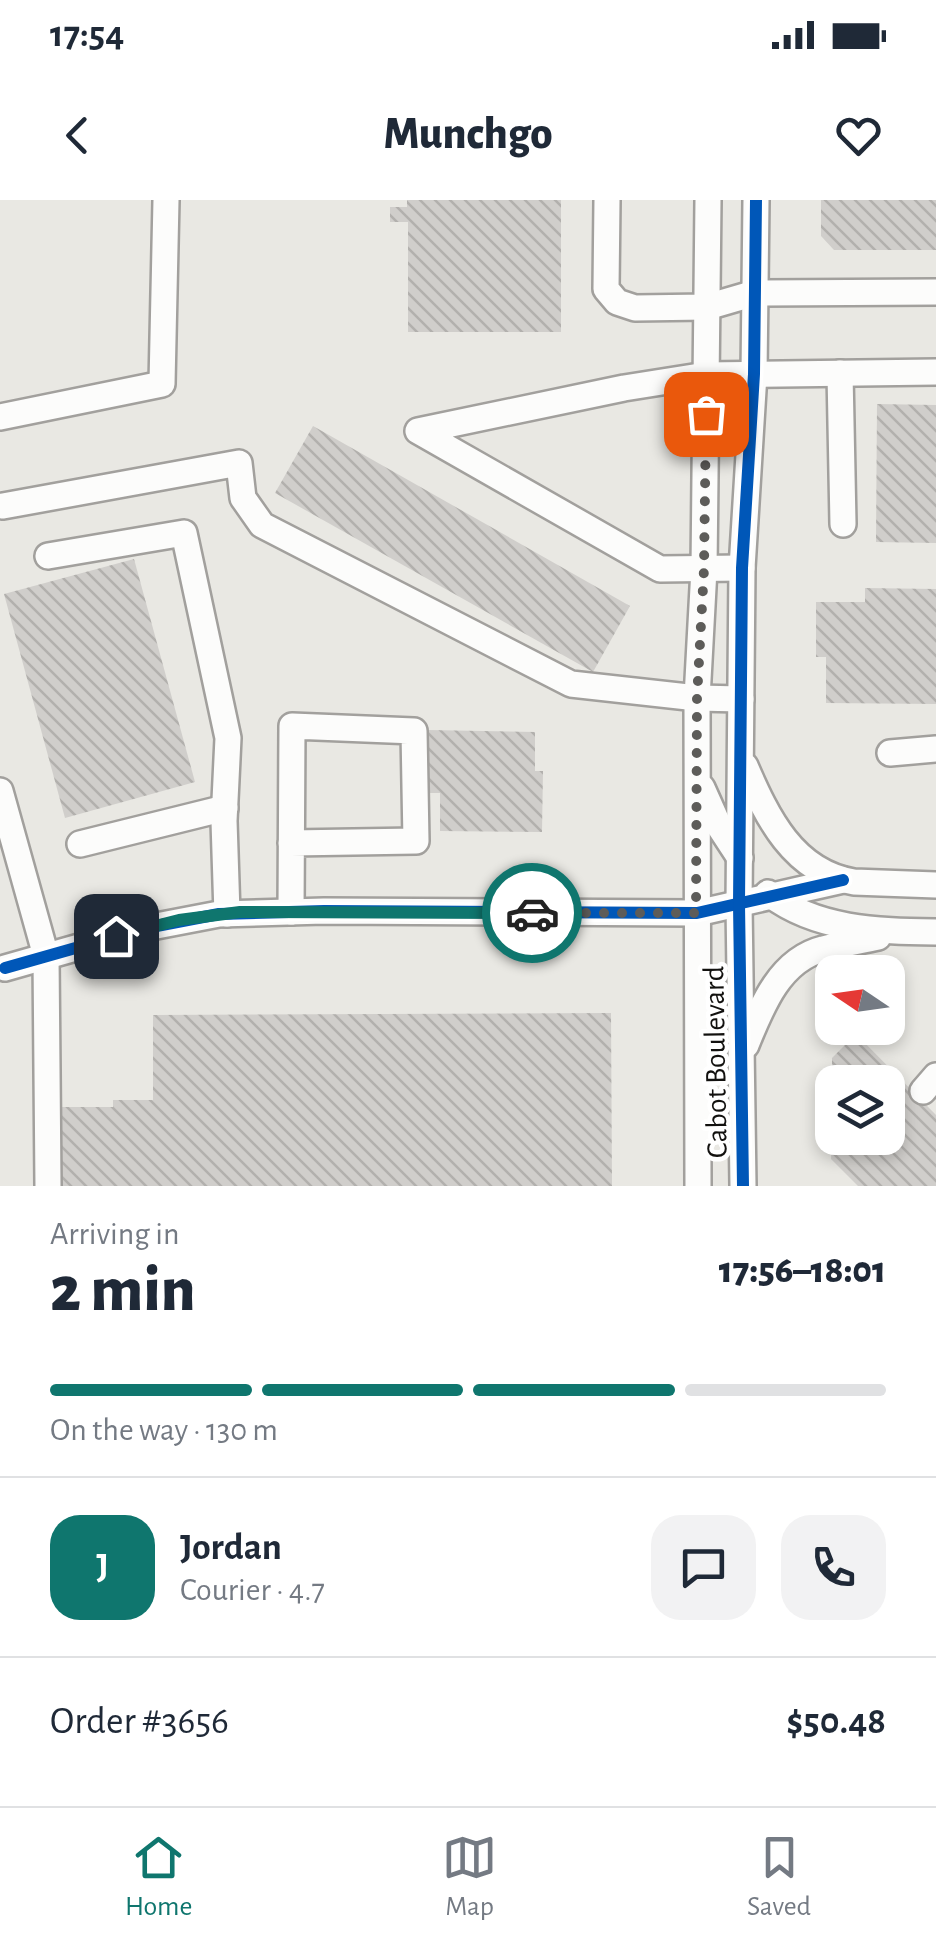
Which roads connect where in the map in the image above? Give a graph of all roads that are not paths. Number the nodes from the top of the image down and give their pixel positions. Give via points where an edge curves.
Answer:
1 (166, 200) edge
2 (607, 200) edge
3 (708, 200) edge
4 (756, 200) edge
5 (936, 292) edge
6 (755, 293) junction
7 (707, 307) junction
8 (936, 372) edge
9 (840, 373) junction
10 (706, 374) junction
11 (754, 374) junction
12 (0, 417) edge
13 (3, 506) dead end
14 (843, 524) dead end
15 (48, 556) dead end
16 (742, 568) junction
17 (704, 569) junction
18 (697, 698) junction
19 (741, 699) junction
20 (936, 749) edge
21 (890, 753) dead end
22 (741, 757) junction
23 (697, 774) junction
24 (0, 791) edge
25 (224, 808) junction
26 (291, 842) junction
27 (80, 844) dead end
28 (740, 860) junction
29 (843, 880) junction
30 (11, 881) edge
31 (936, 885) edge
32 (773, 897) junction
33 (739, 904) junction
34 (291, 912) junction
35 (696, 913) junction
36 (227, 914) junction
37 (900, 932) junction
38 (936, 932) edge
39 (46, 956) junction
40 (5, 968) dead end
41 (740, 1059) junction
42 (48, 1186) edge
43 (698, 1186) edge
44 (743, 1186) edge

1 - 12 street via 162,384
2 - 7 street via 606,289 617,302
3 - 7 street, Cabot Boulevard
4 - 6 street, Cabot Boulevard
5 - 6 street
6 - 7 street
6 - 11 street, Cabot Boulevard
7 - 10 street, Cabot Boulevard
8 - 9 street
9 - 11 street
9 - 14 street
10 - 11 street
10 - 17 street, Cabot Boulevard
10 - 17 street via 418,431 660,569
11 - 16 street, Cabot Boulevard
13 - 18 street via 239,463 243,498 262,525 571,684
15 - 25 street via 184,533 228,738
16 - 17 street
16 - 19 street, Cabot Boulevard
17 - 18 street, Cabot Boulevard
18 - 19 street
18 - 23 street, Cabot Boulevard
19 - 22 street, Cabot Boulevard
20 - 21 street
22 - 28 street, Cabot Boulevard
22 - 29 street via 784,839
23 - 28 street
23 - 35 street, Cabot Boulevard
24 - 30 street
25 - 27 street
25 - 36 street
26 - 26 street via 292,726 414,731 416,841
26 - 34 street
28 - 32 street
28 - 33 street, Cabot Boulevard
29 - 31 street
29 - 32 street
30 - 39 street
32 - 33 street
32 - 37 street via 839,926
33 - 35 street
33 - 41 street, Cabot Boulevard
34 - 35 street
34 - 36 street
35 - 43 street, Cabot Boulevard
36 - 39 street
37 - 38 street
37 - 41 street via 819,949 799,961 765,998
39 - 40 street
39 - 42 street
41 - 44 street, Cabot Boulevard

